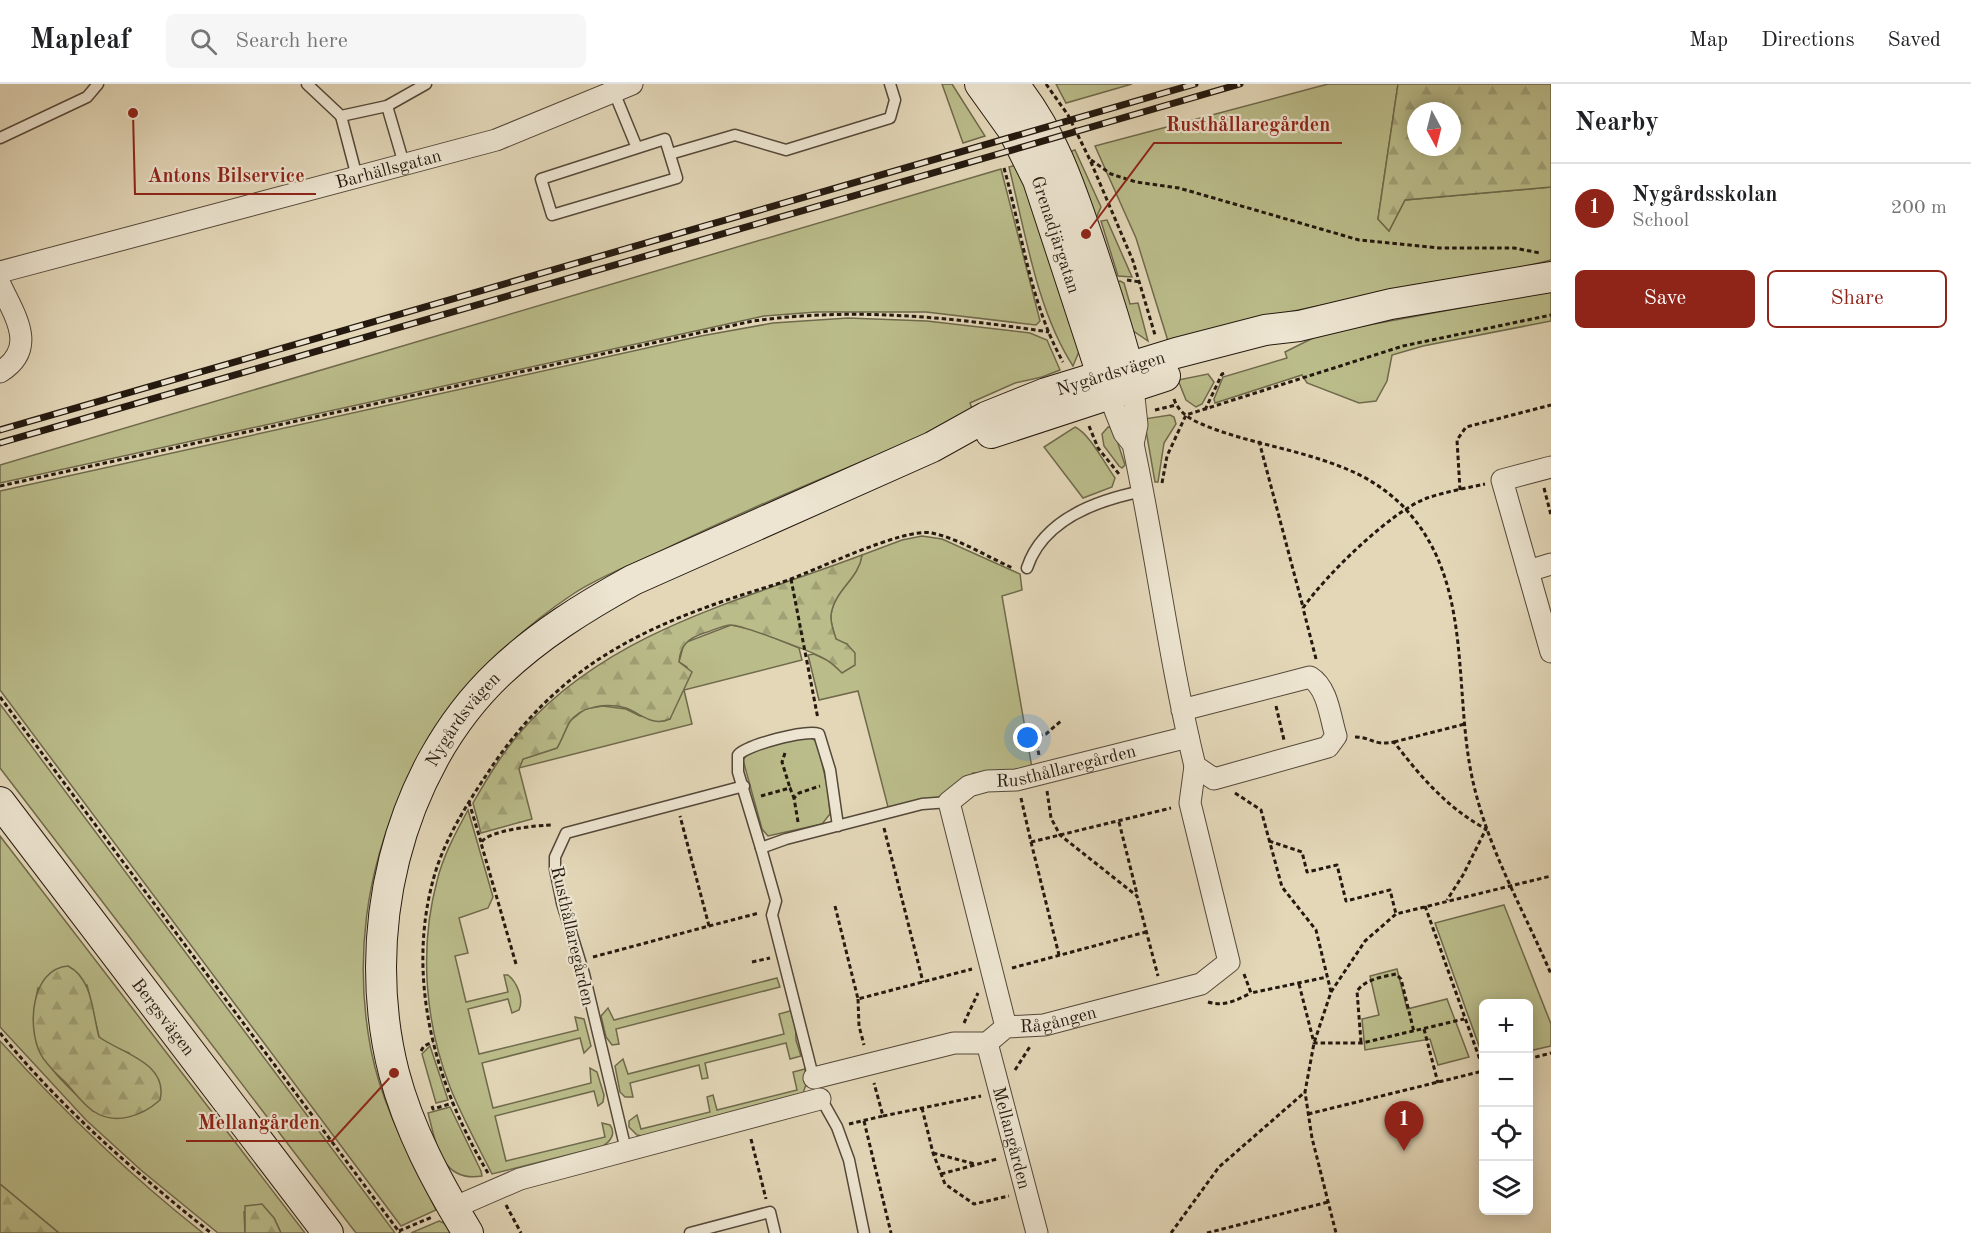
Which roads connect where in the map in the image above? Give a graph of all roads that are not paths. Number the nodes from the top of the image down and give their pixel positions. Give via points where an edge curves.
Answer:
1 (98, 84) edge
2 (307, 84) edge
3 (426, 84) edge
4 (890, 84) edge
5 (980, 84) edge
6 (1014, 84) edge
7 (623, 88) edge
8 (387, 106) junction
9 (340, 116) junction
10 (0, 138) edge
11 (637, 148) junction
12 (670, 154) junction
13 (404, 164) junction
14 (357, 177) junction
15 (1548, 266) edge
16 (0, 272) edge
17 (0, 284) edge
18 (0, 372) edge
19 (1118, 381) junction
20 (1545, 468) edge
21 (1143, 491) junction
22 (1551, 564) edge
23 (1027, 568) road end
24 (1528, 571) junction
25 (1551, 652) edge
26 (1182, 710) junction
27 (1188, 736) junction
28 (1195, 766) junction
29 (744, 786) junction
30 (0, 802) edge
31 (949, 802) junction
32 (838, 826) junction
33 (762, 848) junction
34 (1006, 1027) junction
35 (987, 1043) junction
36 (814, 1078) junction
37 (820, 1099) junction
38 (626, 1150) junction
39 (453, 1208) junction
40 (328, 1233) edge
41 (468, 1233) edge
42 (690, 1233) edge
43 (775, 1233) edge
44 (864, 1233) edge
45 (1037, 1233) edge

1 - 10 lane via 87,97
2 - 9 lane
3 - 8 lane
4 - 12 lane via 895,100 890,118 786,150 735,135
5 - 19 street, Grenadjärgatan via 1013,130 1038,180
6 - 19 street, Grenadjärgatan via 1062,165 1104,286
7 - 11 lane
7 - 13 street, Barhällsgatan via 496,140
8 - 9 lane
8 - 13 lane
9 - 14 lane
11 - 12 lane via 665,139
11 - 12 lane via 541,179 552,215 677,178
13 - 14 street, Barhällsgatan
14 - 16 street, Barhällsgatan
15 - 19 street, Nygårdsvägen via 1299,326 1268,342
17 - 18 street via 22,339 20,352
19 - 21 street via 1124,433 1133,444
19 - 39 street, Nygårdsvägen via 1077,395 1016,427 932,447 633,580 585,606 526,649 497,675 465,713 433,761 412,804 394,855 380,945 381,993 391,1058 406,1111 429,1166
20 - 24 street via 1502,480
21 - 23 lane via 1101,502 1068,517 1044,538
21 - 26 street
22 - 24 street
24 - 25 street
26 - 27 street
26 - 28 street via 1310,677 1318,682 1336,736 1328,747 1214,779
27 - 28 street
27 - 31 street, Rusthållaregården via 1016,780 987,781 969,786
28 - 34 street, Rågången via 1190,803 1229,962 1201,984 1044,1025
29 - 32 lane via 738,772 738,755 750,747 814,732 822,739
29 - 33 lane
29 - 38 lane, Rusthållaregården via 566,833 555,858
30 - 40 street, Bergsvägen
31 - 32 lane via 922,804
31 - 34 street
32 - 33 lane
33 - 36 lane via 776,902 772,915
34 - 35 street, Rågången
35 - 36 street via 954,1043
35 - 45 street, Mellangården
36 - 37 lane
37 - 38 street
37 - 44 lane via 837,1127 849,1160
38 - 39 street via 496,1187
39 - 41 street, Nygårdsvägen
42 - 43 lane via 770,1212

